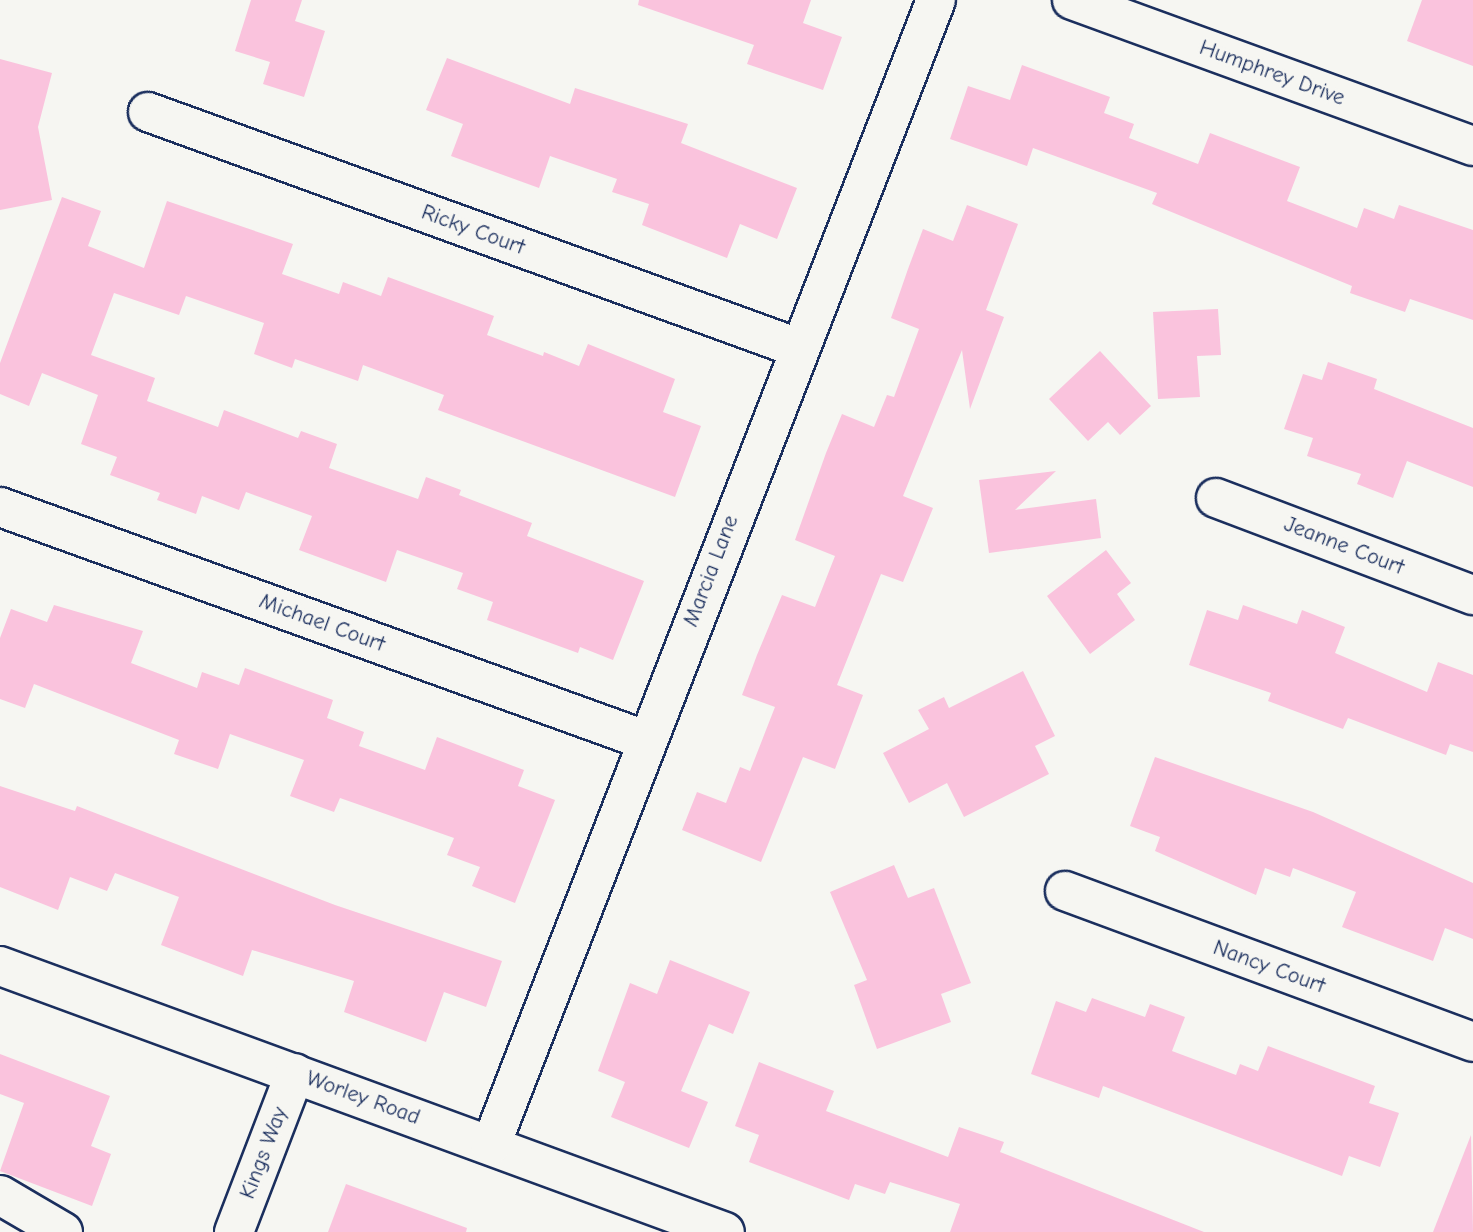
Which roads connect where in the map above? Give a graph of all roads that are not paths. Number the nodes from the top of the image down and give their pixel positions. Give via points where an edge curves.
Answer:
1 (936, 0) edge
2 (1072, 0) edge
3 (148, 112) dead end
4 (1473, 146) edge
5 (798, 348) junction
6 (1216, 498) dead end
7 (0, 507) edge
8 (1473, 595) edge
9 (645, 740) junction
10 (1065, 891) dead end
11 (0, 966) edge
12 (1473, 1042) edge
13 (295, 1073) junction
14 (491, 1145) junction
15 (0, 1195) edge
16 (63, 1232) edge
17 (234, 1232) edge
18 (725, 1232) edge

1 - 5 street, Marcia Lane
2 - 4 street, Humphrey Drive
3 - 5 street, Ricky Court
5 - 9 street, Marcia Lane
6 - 8 street, Jeanne Court
7 - 9 street, Michael Court
9 - 14 street, Marcia Lane
10 - 12 street, Nancy Court
11 - 13 street, Worley Road
13 - 14 street, Worley Road
13 - 17 street, Kings Way
14 - 18 street, Worley Road
15 - 16 street

